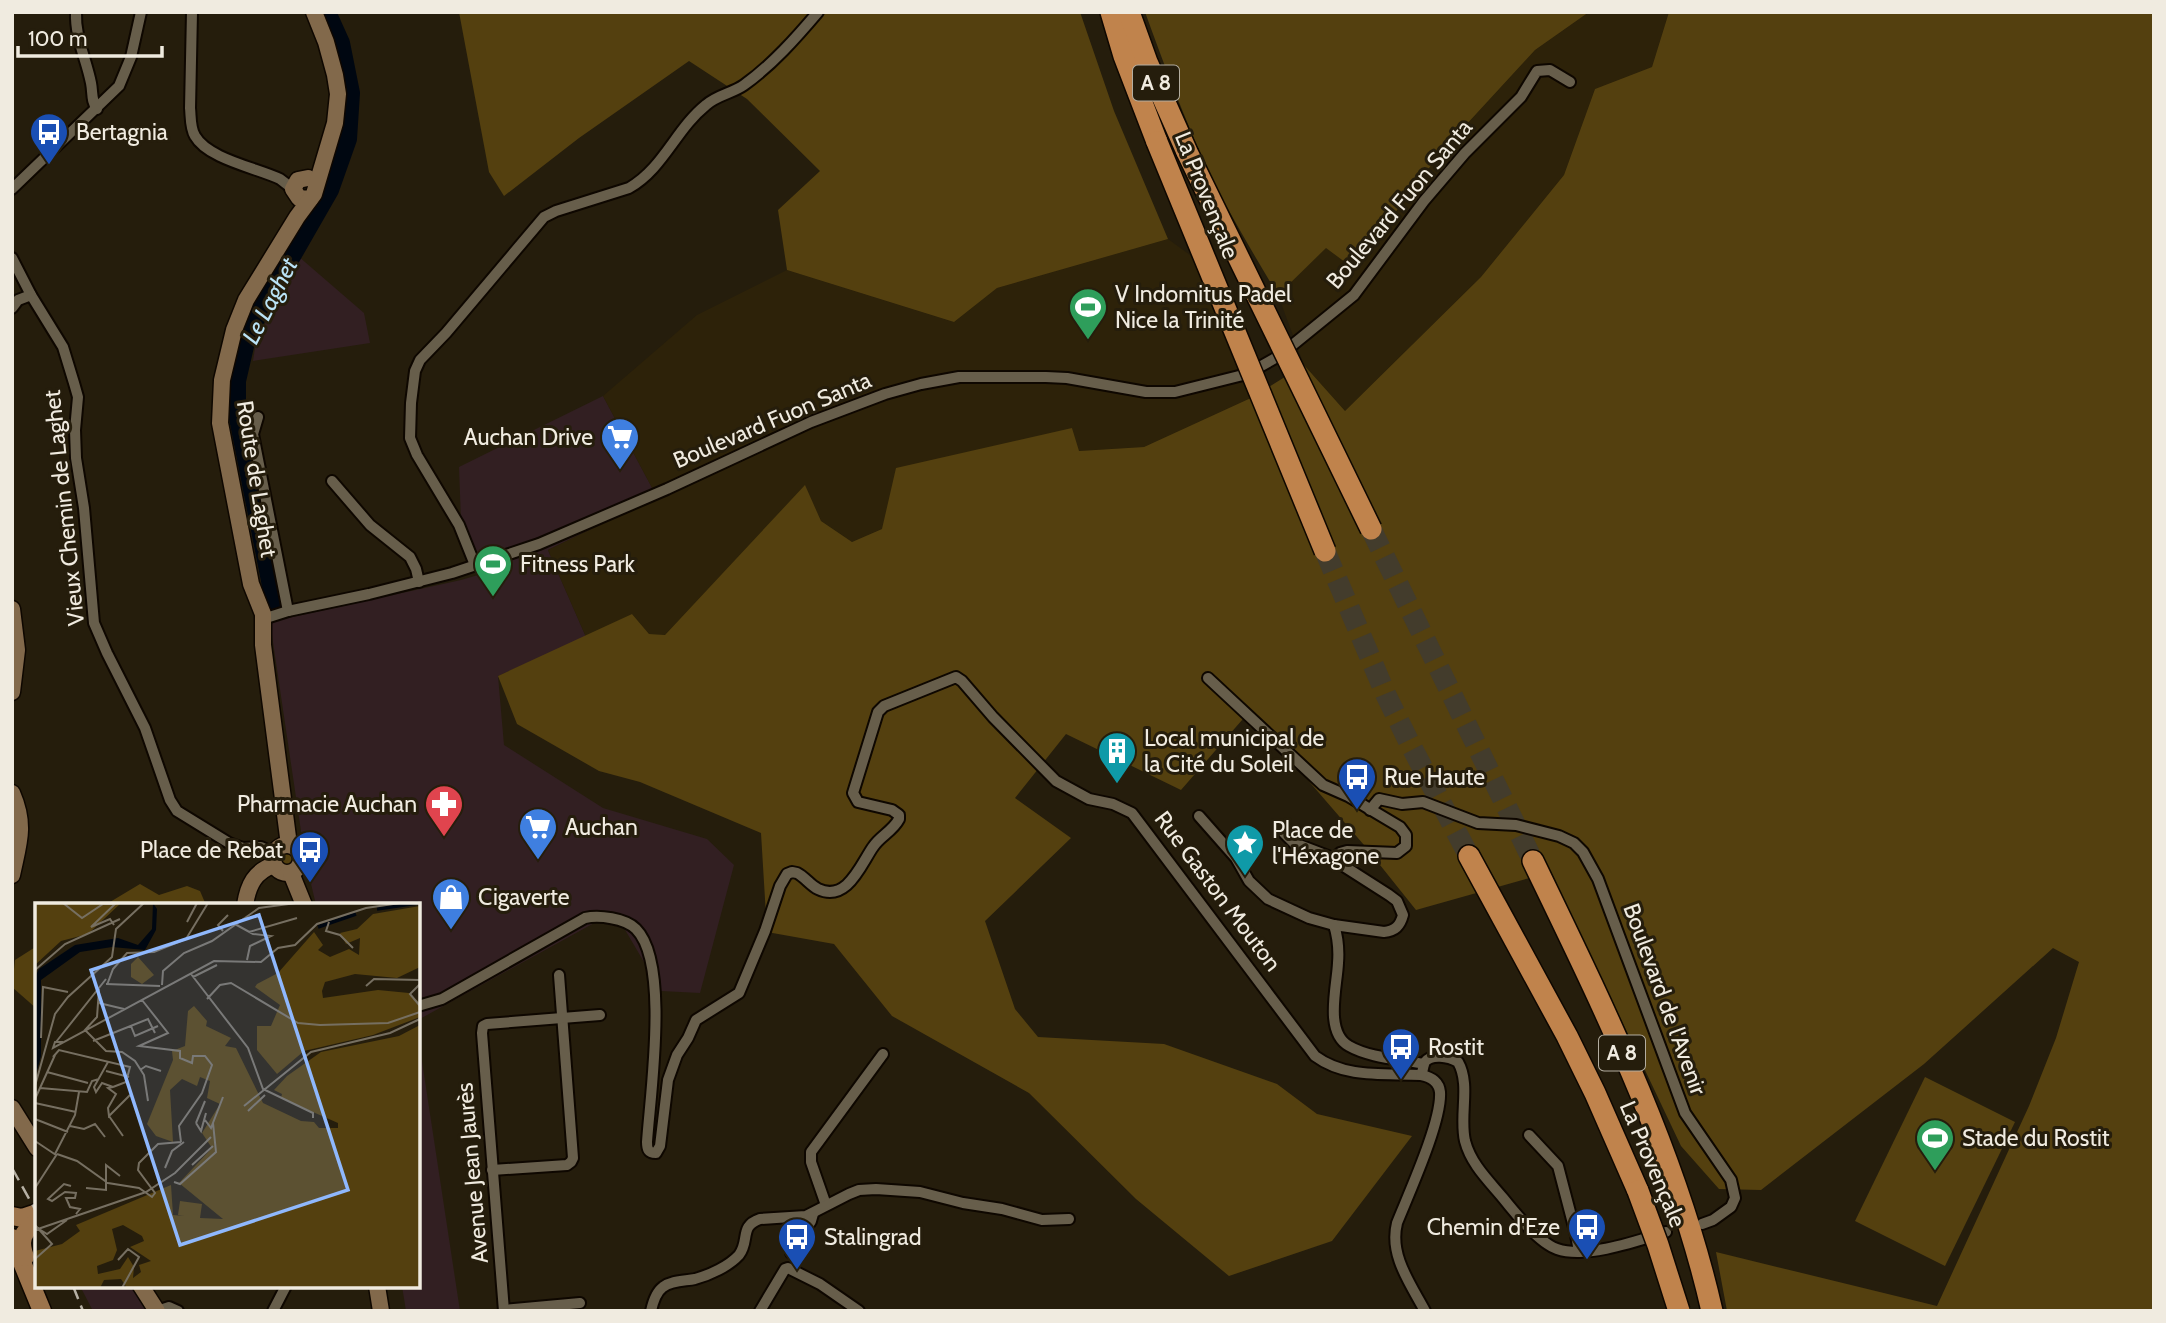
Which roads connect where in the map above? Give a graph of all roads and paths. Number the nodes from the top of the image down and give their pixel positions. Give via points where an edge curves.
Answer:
1 (76, 12) edge
2 (141, 12) edge
3 (192, 12) edge
4 (314, 12) edge
5 (818, 12) edge
6 (1111, 12) edge
7 (1129, 12) edge
8 (1570, 82) dead end
9 (97, 109) junction
10 (16, 186) edge
11 (300, 187) junction
12 (12, 195) edge
13 (12, 258) edge
14 (31, 296) junction
15 (12, 308) edge
16 (258, 417) dead end
17 (332, 481) dead end
18 (1371, 529) tunnel mouth
19 (1325, 551) tunnel mouth
20 (475, 565) junction
21 (419, 582) junction
22 (12, 609) edge
23 (288, 611) junction
24 (258, 616) junction
25 (1208, 678) dead end
26 (12, 692) edge
27 (12, 793) edge
28 (1370, 810) junction
29 (1199, 816) dead end
30 (1284, 832) dead end
31 (289, 845) junction
32 (1469, 856) tunnel mouth
33 (274, 859) junction
34 (1333, 859) junction
35 (1533, 861) tunnel mouth
36 (291, 873) junction
37 (12, 875) edge
38 (246, 903) edge
39 (303, 903) edge
40 (1335, 925) junction
41 (559, 975) dead end
42 (420, 1005) edge
43 (600, 1015) dead end
44 (562, 1017) junction
45 (883, 1054) dead end
46 (1442, 1057) junction
47 (1426, 1073) junction
48 (12, 1108) edge
49 (1529, 1135) dead end
50 (35, 1145) edge
51 (492, 1170) junction
52 (826, 1205) junction
53 (813, 1214) junction
54 (28, 1219) edge
55 (1069, 1219) dead end
56 (1702, 1224) dead end
57 (1666, 1232) dead end
58 (12, 1238) edge
59 (1579, 1252) junction
60 (791, 1253) dead end
61 (33, 1287) junction
62 (142, 1288) edge
63 (285, 1288) edge
64 (377, 1288) edge
65 (580, 1303) dead end
66 (844, 1306) edge
67 (504, 1310) edge
68 (42, 1311) edge
69 (158, 1311) edge
70 (178, 1311) edge
71 (273, 1311) edge
72 (381, 1311) edge
73 (651, 1311) edge
74 (760, 1311) edge
75 (859, 1311) edge
76 (1424, 1311) edge
77 (1679, 1311) edge
78 (1712, 1311) edge

1 - 9 street via 79,47
2 - 9 street via 123,79
3 - 11 street via 190,108 195,136 223,157
4 - 11 main road, Route de Laghet via 331,57 338,94 327,149
5 - 20 street via 743,86 706,104 640,182 544,217 420,360 415,371 410,438 459,525
6 - 19 highway, La Provençale / A 8, bridge via 1157,142
7 - 18 highway, La Provençale / A 8, bridge via 1187,152
8 - 20 street, Boulevard Fuon Santa via 1550,70 1537,71 1521,97 1424,201 1354,295 1279,356 1247,374 1175,391 1046,377 959,377 921,384 810,422 667,489
9 - 10 street
10 - 12 street
11 - 24 main road, Route de Laghet via 290,228 240,313 222,380 220,422
13 - 14 street, Vieux Chemin de Laghet
14 - 15 street via 18,300
14 - 33 street, Vieux Chemin de Laghet via 63,348 78,397 76,450 97,633 145,728 177,811 229,843 261,847
16 - 23 street via 253,435
17 - 21 street via 370,525 410,557
20 - 21 street, Boulevard Fuon Santa
21 - 23 street, Boulevard Fuon Santa
22 - 26 main road via 18,650
23 - 24 street, Boulevard Fuon Santa
24 - 31 main road, Route de Laghet
25 - 28 street via 1323,785
27 - 37 main road via 22,827
28 - 34 street via 1405,831 1406,846 1391,854 1347,851
28 - 56 street, Boulevard de l'Avenir via 1379,799 1423,802 1478,823 1559,836 1583,852 1598,879 1685,1112 1731,1180 1735,1198 1731,1207
29 - 40 street via 1268,900
30 - 34 street via 1294,843
31 - 33 main road via 280,846
31 - 36 main road via 298,849 302,858
32 - 77 highway, La Provençale / A 8, bridge via 1595,1093 1638,1191
33 - 36 main road via 279,871
33 - 38 main road via 254,877
34 - 40 street via 1397,901 1403,915 1391,931
35 - 78 highway, La Provençale / A 8 via 1658,1134
36 - 39 main road
40 - 47 street via 1334,1017 1338,1035 1357,1050
41 - 44 street
42 - 47 street, Rue Gaston Mouton via 585,918 601,916 630,924 647,949 655,984 647,1149 656,1153 668,1080 677,1055 696,1020 740,993 788,874 797,873 821,891 838,891 899,819 892,810 858,802 853,793 878,712 956,677 1056,781 1089,799 1132,813 1315,1056 1333,1067 1356,1072
43 - 44 street
44 - 51 street, Avenue Jean Jaurès via 484,1027
44 - 51 street via 571,1163
45 - 52 street via 810,1152
46 - 47 street
46 - 47 street via 1430,1059
46 - 59 street via 1453,1059 1460,1067 1465,1139 1476,1166 1545,1243
47 - 76 street via 1440,1092 1436,1118 1394,1239 1399,1261
48 - 50 main road
49 - 59 street via 1558,1166
51 - 67 street, Avenue Jean Jaurès
52 - 53 street
52 - 55 street via 872,1189 920,1192 1042,1220
53 - 60 street
53 - 73 street via 752,1222 738,1255 708,1275 669,1283
54 - 61 main road via 22,1247
57 - 59 street
58 - 61 main road
61 - 68 main road
62 - 69 main road
63 - 71 street
64 - 72 main road
65 - 67 street
66 - 74 street via 788,1268
66 - 75 street
69 - 70 street via 170,1307

